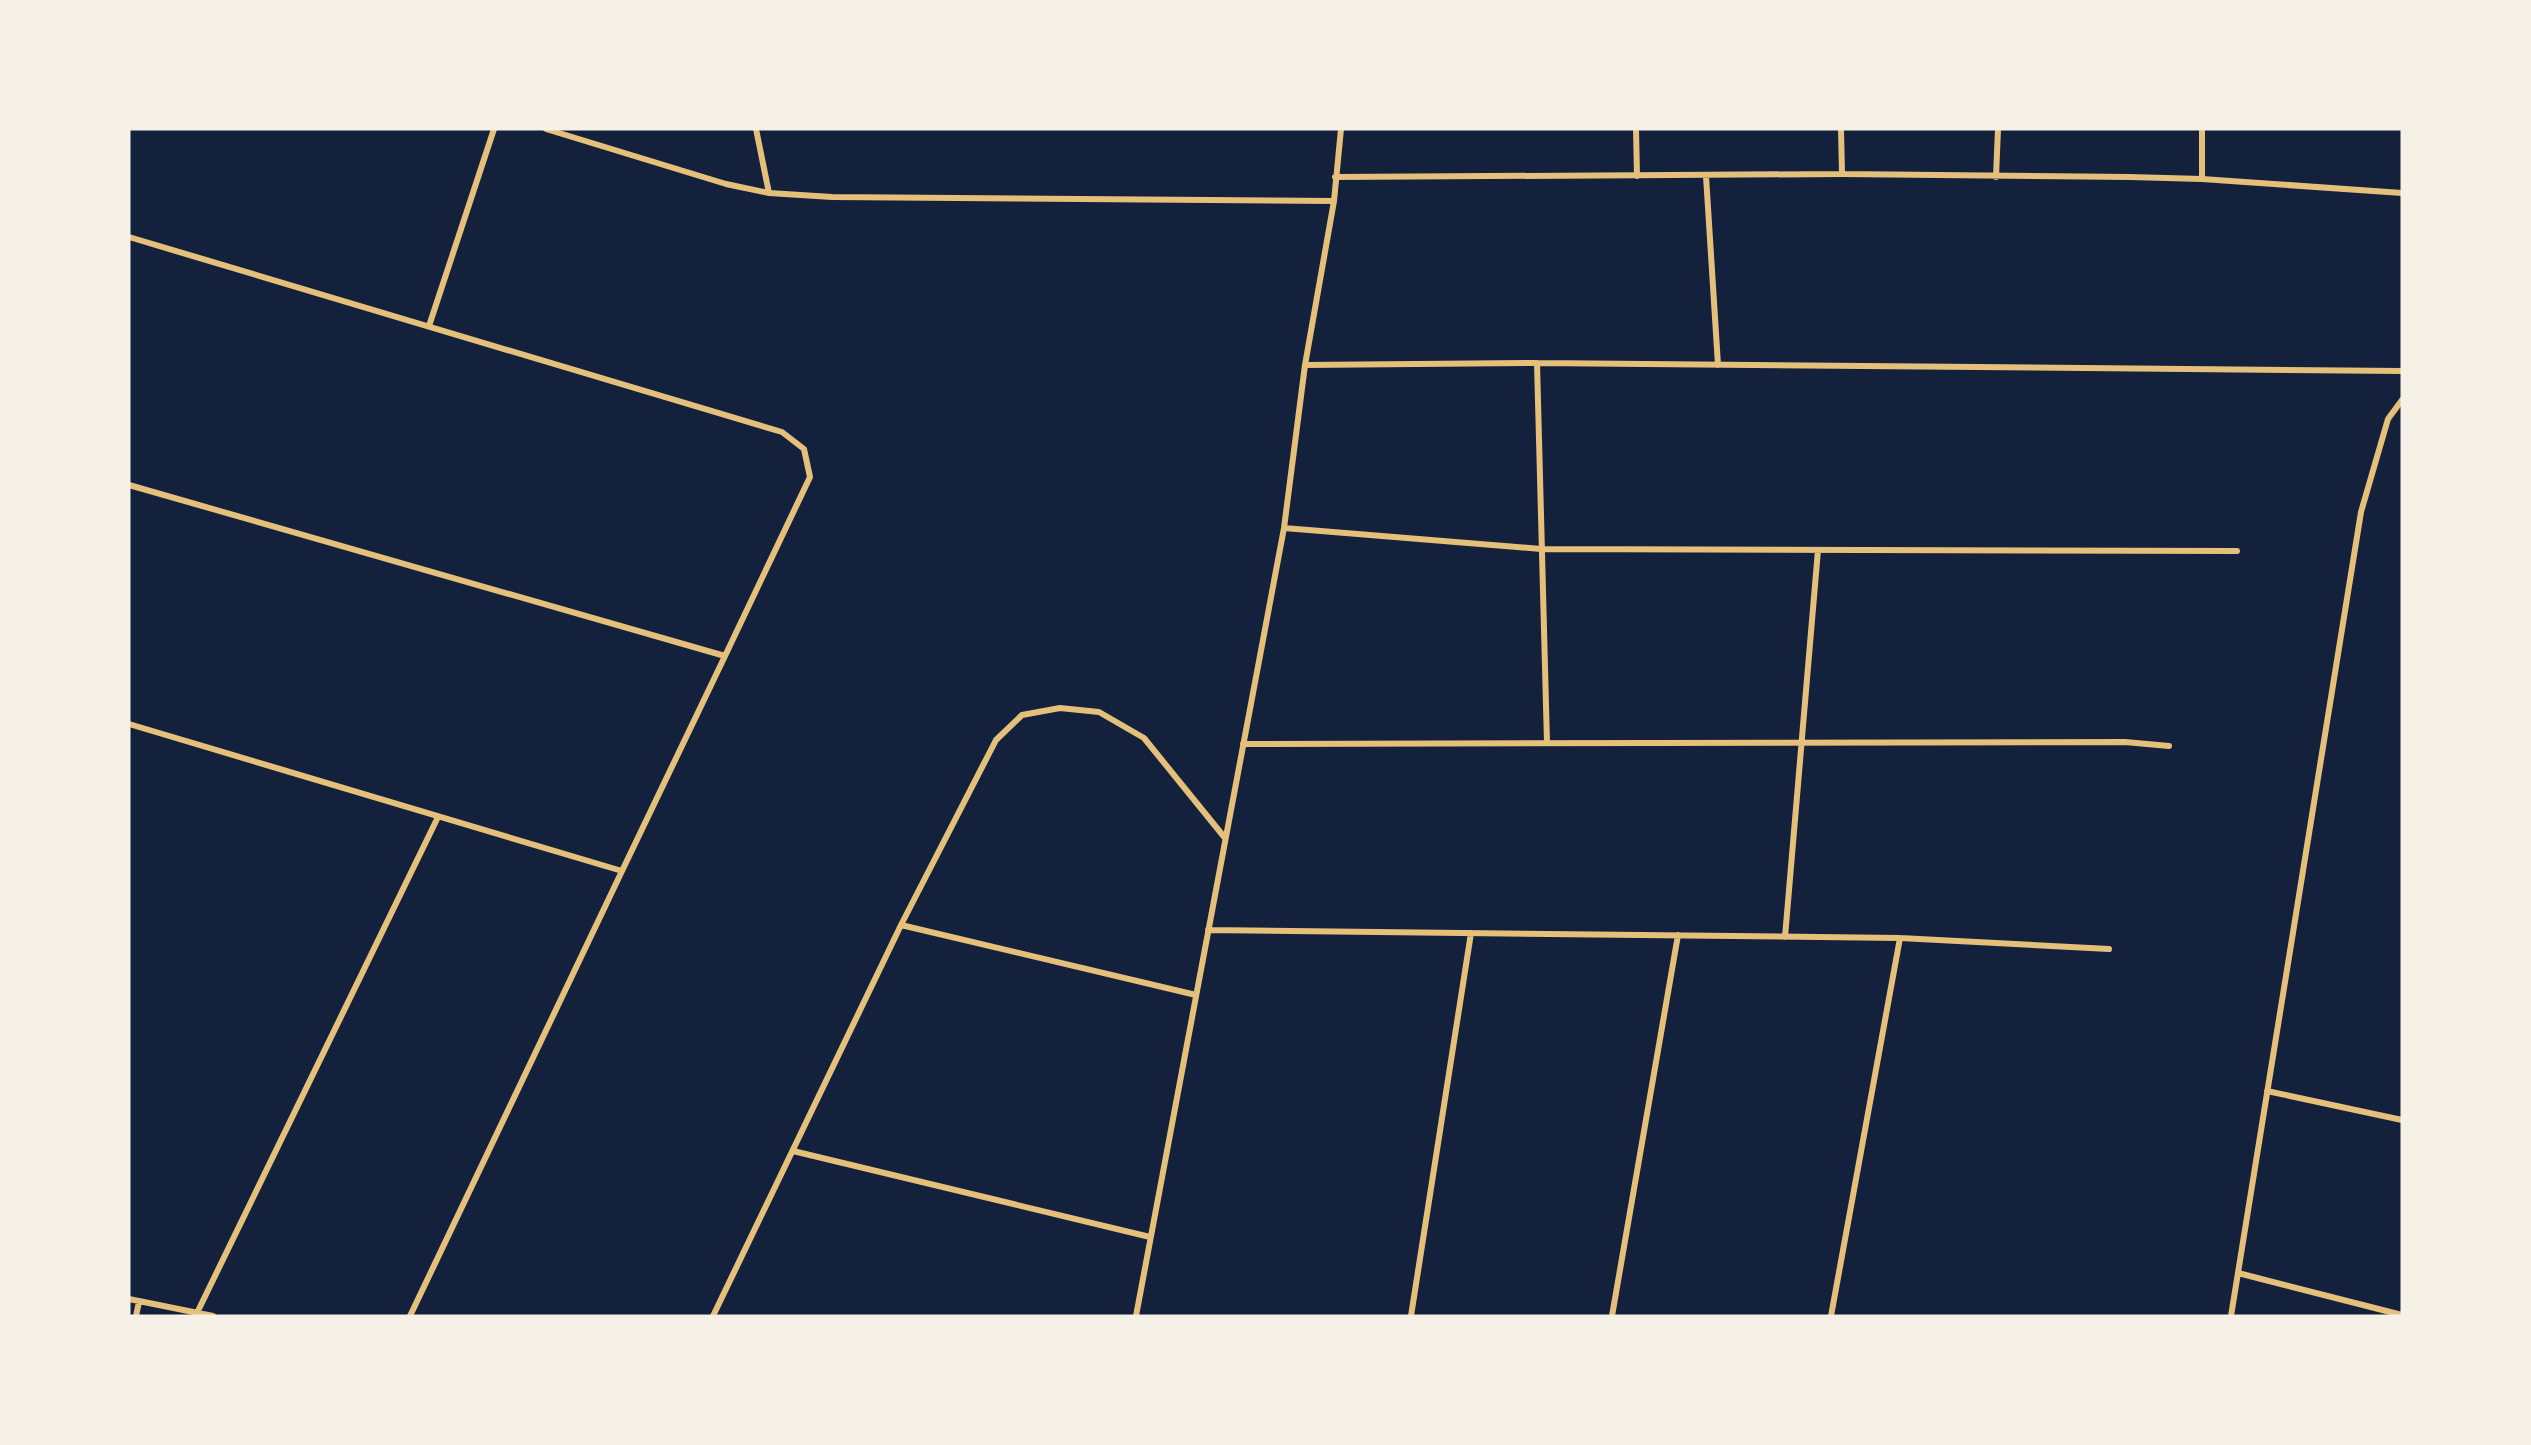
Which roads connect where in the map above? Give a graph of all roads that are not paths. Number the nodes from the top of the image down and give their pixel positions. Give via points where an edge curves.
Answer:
1 (494, 129) edge
2 (546, 129) edge
3 (756, 129) edge
4 (1341, 129) edge
5 (1636, 129) edge
6 (1841, 129) edge
7 (1998, 129) edge
8 (2202, 129) edge
9 (1842, 174) junction
10 (1637, 176) junction
11 (1706, 176) junction
12 (1335, 177) junction
13 (1996, 177) junction
14 (2202, 179) junction
15 (769, 193) junction
16 (2402, 193) edge
17 (1334, 201) junction
18 (129, 237) edge
19 (429, 326) junction
20 (1537, 363) junction
21 (1305, 365) junction
22 (1718, 365) junction
23 (2402, 371) edge
24 (2402, 400) edge
25 (129, 485) edge
26 (1284, 528) junction
27 (1541, 549) junction
28 (1818, 550) junction
29 (2236, 551) dead end
30 (725, 656) junction
31 (129, 724) edge
32 (1547, 743) junction
33 (1801, 743) junction
34 (1243, 744) junction
35 (2169, 746) dead end
36 (438, 817) junction
37 (1225, 838) junction
38 (622, 871) junction
39 (901, 925) junction
40 (1208, 930) junction
41 (1471, 933) junction
42 (1678, 935) junction
43 (1785, 936) junction
44 (1899, 938) junction
45 (2109, 949) dead end
46 (1196, 995) junction
47 (2267, 1091) junction
48 (2402, 1119) edge
49 (793, 1151) junction
50 (1150, 1237) junction
51 (2238, 1273) junction
52 (129, 1299) edge
53 (138, 1302) junction
54 (197, 1313) junction
55 (2402, 1315) edge
56 (136, 1316) edge
57 (213, 1316) edge
58 (410, 1316) edge
59 (713, 1316) edge
60 (1136, 1316) edge
61 (1411, 1316) edge
62 (1612, 1316) edge
63 (1831, 1316) edge
64 (2231, 1316) edge

1 - 19 street
2 - 15 street via 726,184
3 - 15 street
4 - 12 street
5 - 10 street
6 - 9 street
7 - 13 street
8 - 14 street
9 - 11 street
9 - 13 street
10 - 11 street
10 - 12 street
11 - 22 street
12 - 17 street
13 - 14 street
14 - 16 street
15 - 17 street via 832,197
17 - 21 street
18 - 19 street
19 - 30 street via 782,432 804,449 810,477
20 - 21 street
20 - 22 street
20 - 27 street
21 - 26 street
22 - 23 street
24 - 47 street via 2388,419 2361,512
25 - 30 street
26 - 27 street
26 - 34 street
27 - 28 street
27 - 32 street
28 - 29 street
28 - 33 street
30 - 38 street
31 - 36 street
32 - 33 street
32 - 34 street
33 - 35 street via 2125,742
33 - 43 street
34 - 37 street
36 - 38 street
36 - 54 street
37 - 39 street via 1144,738 1099,712 1060,708 1022,715 996,740
37 - 40 street
38 - 58 street
39 - 46 street
39 - 49 street
40 - 41 street
40 - 46 street
41 - 42 street
41 - 61 street
42 - 43 street
42 - 62 street
43 - 44 street
44 - 45 street
44 - 63 street
46 - 50 street
47 - 48 street
47 - 51 street
49 - 50 street
49 - 59 street
50 - 60 street
51 - 55 street
51 - 64 street
52 - 53 street
53 - 54 street
53 - 56 street
54 - 57 street

